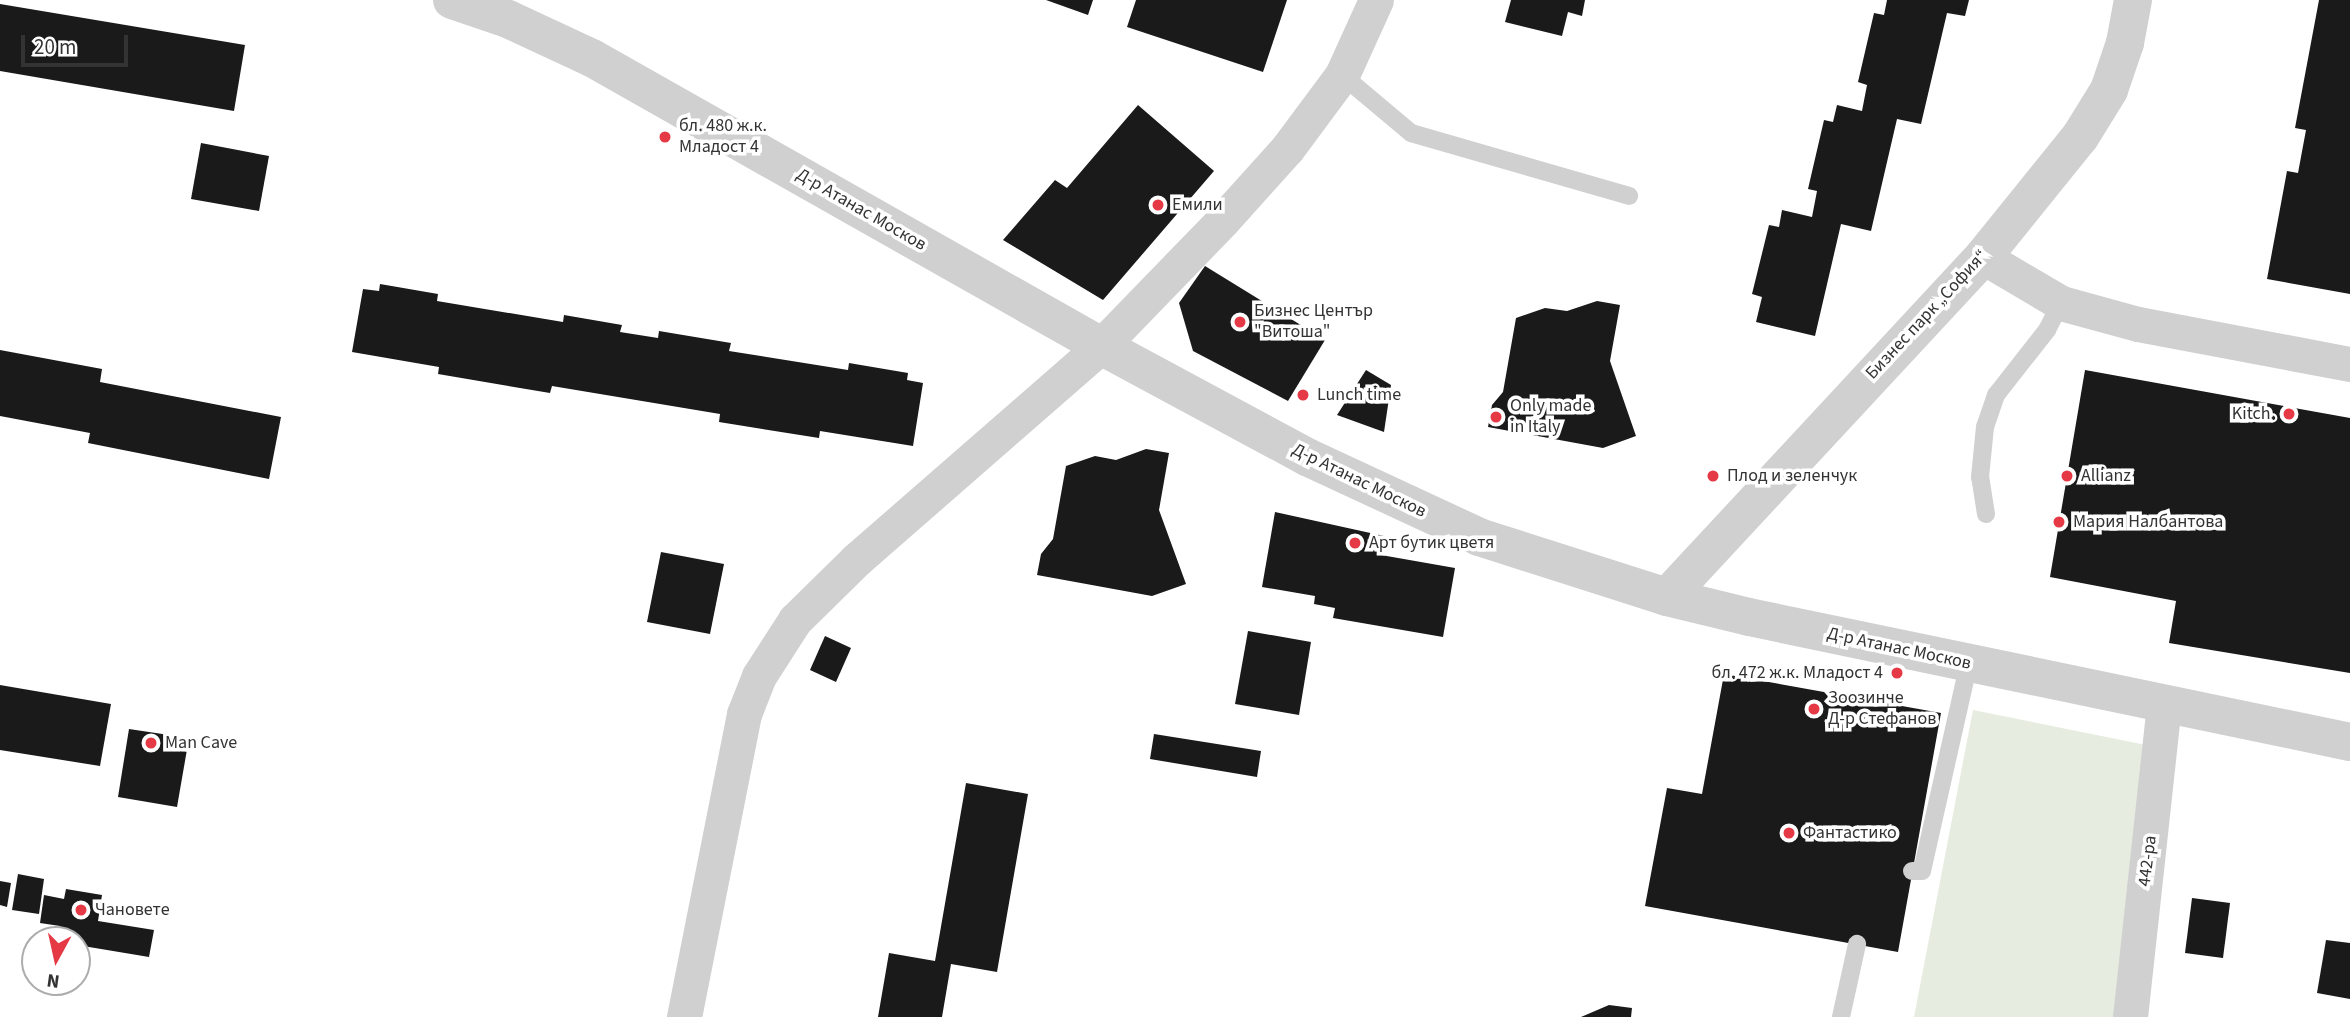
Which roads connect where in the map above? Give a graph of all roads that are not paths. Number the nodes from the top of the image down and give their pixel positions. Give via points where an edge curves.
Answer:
1 (452, 0) edge
2 (1376, 0) edge
3 (2133, 0) edge
4 (510, 10) edge
5 (1342, 75) junction
6 (1629, 196) dead end
7 (1983, 257) junction
8 (2061, 303) junction
9 (1101, 346) junction
10 (2350, 364) edge
11 (1986, 514) dead end
12 (1667, 597) junction
13 (1969, 663) junction
14 (2164, 704) junction
15 (2350, 742) edge
16 (1912, 871) dead end
17 (1857, 944) dead end
18 (684, 1017) edge
19 (1841, 1017) edge
20 (2130, 1017) edge

1 - 4 street, Д-р Атанас Москов
2 - 5 street
3 - 7 street, Бизнес парк „София“ via 2109,90 2081,137
4 - 9 street, Д-р Атанас Москов
5 - 6 lane via 1411,133
5 - 9 street via 1251,190
7 - 8 street
7 - 12 street, Бизнес парк „София“
8 - 10 street via 2138,324
8 - 11 lane via 2047,330 1996,395 1985,426 1980,477
9 - 12 street, Д-р Атанас Москов via 1307,457 1479,537
9 - 18 street via 847,569 795,620 759,676 744,714
12 - 13 street, Д-р Атанас Москов
13 - 14 street, Д-р Атанас Москов
13 - 16 lane via 1922,871
14 - 15 street, Д-р Атанас Москов
14 - 20 street, 442-ра
17 - 19 lane

